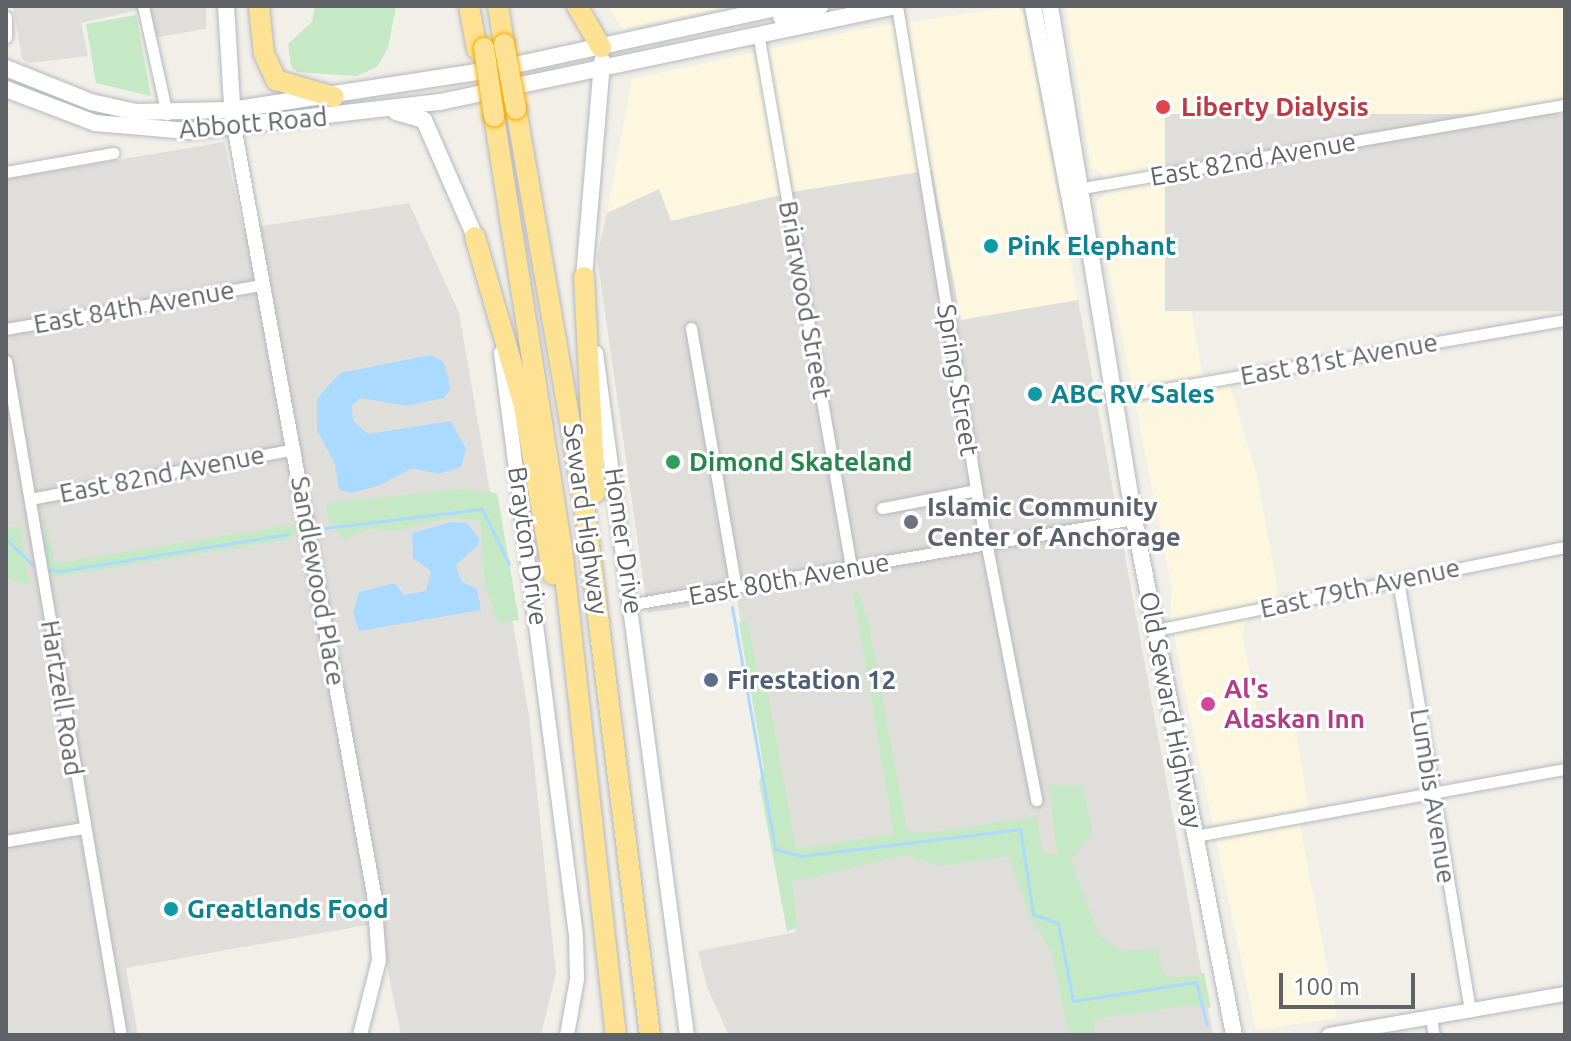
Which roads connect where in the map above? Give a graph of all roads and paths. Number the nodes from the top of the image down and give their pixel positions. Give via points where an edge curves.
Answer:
1 (143, 6) edge
2 (226, 6) edge
3 (259, 6) edge
4 (469, 6) edge
5 (476, 6) edge
6 (498, 6) edge
7 (577, 6) edge
8 (785, 6) edge
9 (821, 6) edge
10 (896, 6) edge
11 (1033, 6) edge
12 (1050, 6) edge
13 (6, 17) edge
14 (758, 33) junction
15 (6, 37) edge
16 (488, 47) junction
17 (601, 47) junction
18 (6, 68) edge
19 (602, 69) junction
20 (6, 89) edge
21 (1049, 90) junction
22 (334, 97) junction
23 (1565, 105) edge
24 (375, 110) junction
25 (167, 114) junction
26 (233, 118) junction
27 (113, 153) dead end
28 (6, 172) edge
29 (1083, 188) junction
30 (475, 237) junction
31 (1087, 243) junction
32 (584, 277) junction
33 (262, 285) junction
34 (1565, 320) edge
35 (691, 328) dead end
36 (6, 329) edge
37 (6, 361) edge
38 (1113, 398) junction
39 (294, 449) junction
40 (976, 490) junction
41 (30, 499) junction
42 (882, 508) dead end
43 (1134, 519) junction
44 (988, 547) junction
45 (1565, 547) edge
46 (851, 567) junction
47 (1398, 580) junction
48 (736, 588) junction
49 (633, 604) junction
50 (1156, 630) junction
51 (604, 644) junction
52 (1565, 769) edge
53 (1432, 794) junction
54 (1036, 800) dead end
55 (83, 828) junction
56 (1195, 836) junction
57 (6, 841) edge
58 (599, 852) junction
59 (1565, 994) edge
60 (1470, 1010) junction
61 (1431, 1017) junction
62 (121, 1035) edge
63 (360, 1035) edge
64 (567, 1035) edge
65 (616, 1035) edge
66 (650, 1035) edge
67 (687, 1035) edge
68 (1234, 1035) edge
69 (1329, 1035) edge
70 (1434, 1035) edge

1 - 25 street
2 - 26 main road
3 - 22 highway via 265,61 276,80
4 - 16 highway
5 - 16 highway, Seward Highway
6 - 16 highway, Seward Highway
7 - 17 highway
8 - 17 main road, Abbott Road
9 - 14 main road via 770,20
10 - 14 main road
10 - 40 street, Spring Street
11 - 21 main road, Old Seward Highway
12 - 29 main road, Old Seward Highway
13 - 15 street
14 - 19 main road, Abbott Road
14 - 46 street, Briarwood Street
16 - 51 highway, Seward Highway, bridge via 516,109
16 - 58 highway, Seward Highway, bridge via 494,116 534,345
17 - 19 main road, Homer Drive
17 - 22 main road, Abbott Road
18 - 25 main road, Abbott Road via 91,102
19 - 24 main road, Abbott Road
19 - 32 main road, Homer Drive
20 - 26 main road, Abbott Road via 95,123 159,131
21 - 29 main road via 1073,176
21 - 31 main road, Old Seward Highway via 1077,236
22 - 26 main road, Abbott Road
23 - 29 street, East 82nd Avenue
24 - 26 main road, Abbott Road
24 - 30 main road, Brayton Drive via 424,120
25 - 26 main road, Abbott Road
26 - 33 street, Sandlewood Place
27 - 28 street
29 - 31 main road, Old Seward Highway via 1091,233
30 - 58 highway via 532,445
30 - 64 street, Brayton Drive via 500,347 562,808 578,961
31 - 38 main road, Old Seward Highway
32 - 49 street, Homer Drive
32 - 51 highway
33 - 36 street, East 84th Avenue
33 - 39 street, Sandlewood Place
34 - 38 street, East 81st Avenue
35 - 48 street
37 - 41 street, Hartzell Road
38 - 43 main road, Old Seward Highway
39 - 41 street, East 82nd Avenue
39 - 63 street, Sandlewood Place via 377,917 377,983
40 - 42 street
40 - 44 street, Spring Street
41 - 55 street, Hartzell Road
43 - 44 street, East 80th Avenue
43 - 50 main road, Old Seward Highway
44 - 46 street, East 80th Avenue
44 - 54 street, Spring Street
45 - 47 street, East 79th Avenue
46 - 48 street, East 80th Avenue
47 - 50 street, East 79th Avenue
47 - 53 street, Lumbis Avenue
48 - 49 street, East 80th Avenue
49 - 67 street, Homer Drive
50 - 56 main road, Old Seward Highway
51 - 66 highway, Seward Highway
52 - 53 street
53 - 56 street
53 - 60 street, Lumbis Avenue
55 - 57 street
55 - 62 street, Hartzell Road
56 - 68 main road, Old Seward Highway
58 - 65 highway, Seward Highway
59 - 60 street
60 - 61 street
61 - 69 street
61 - 70 street

